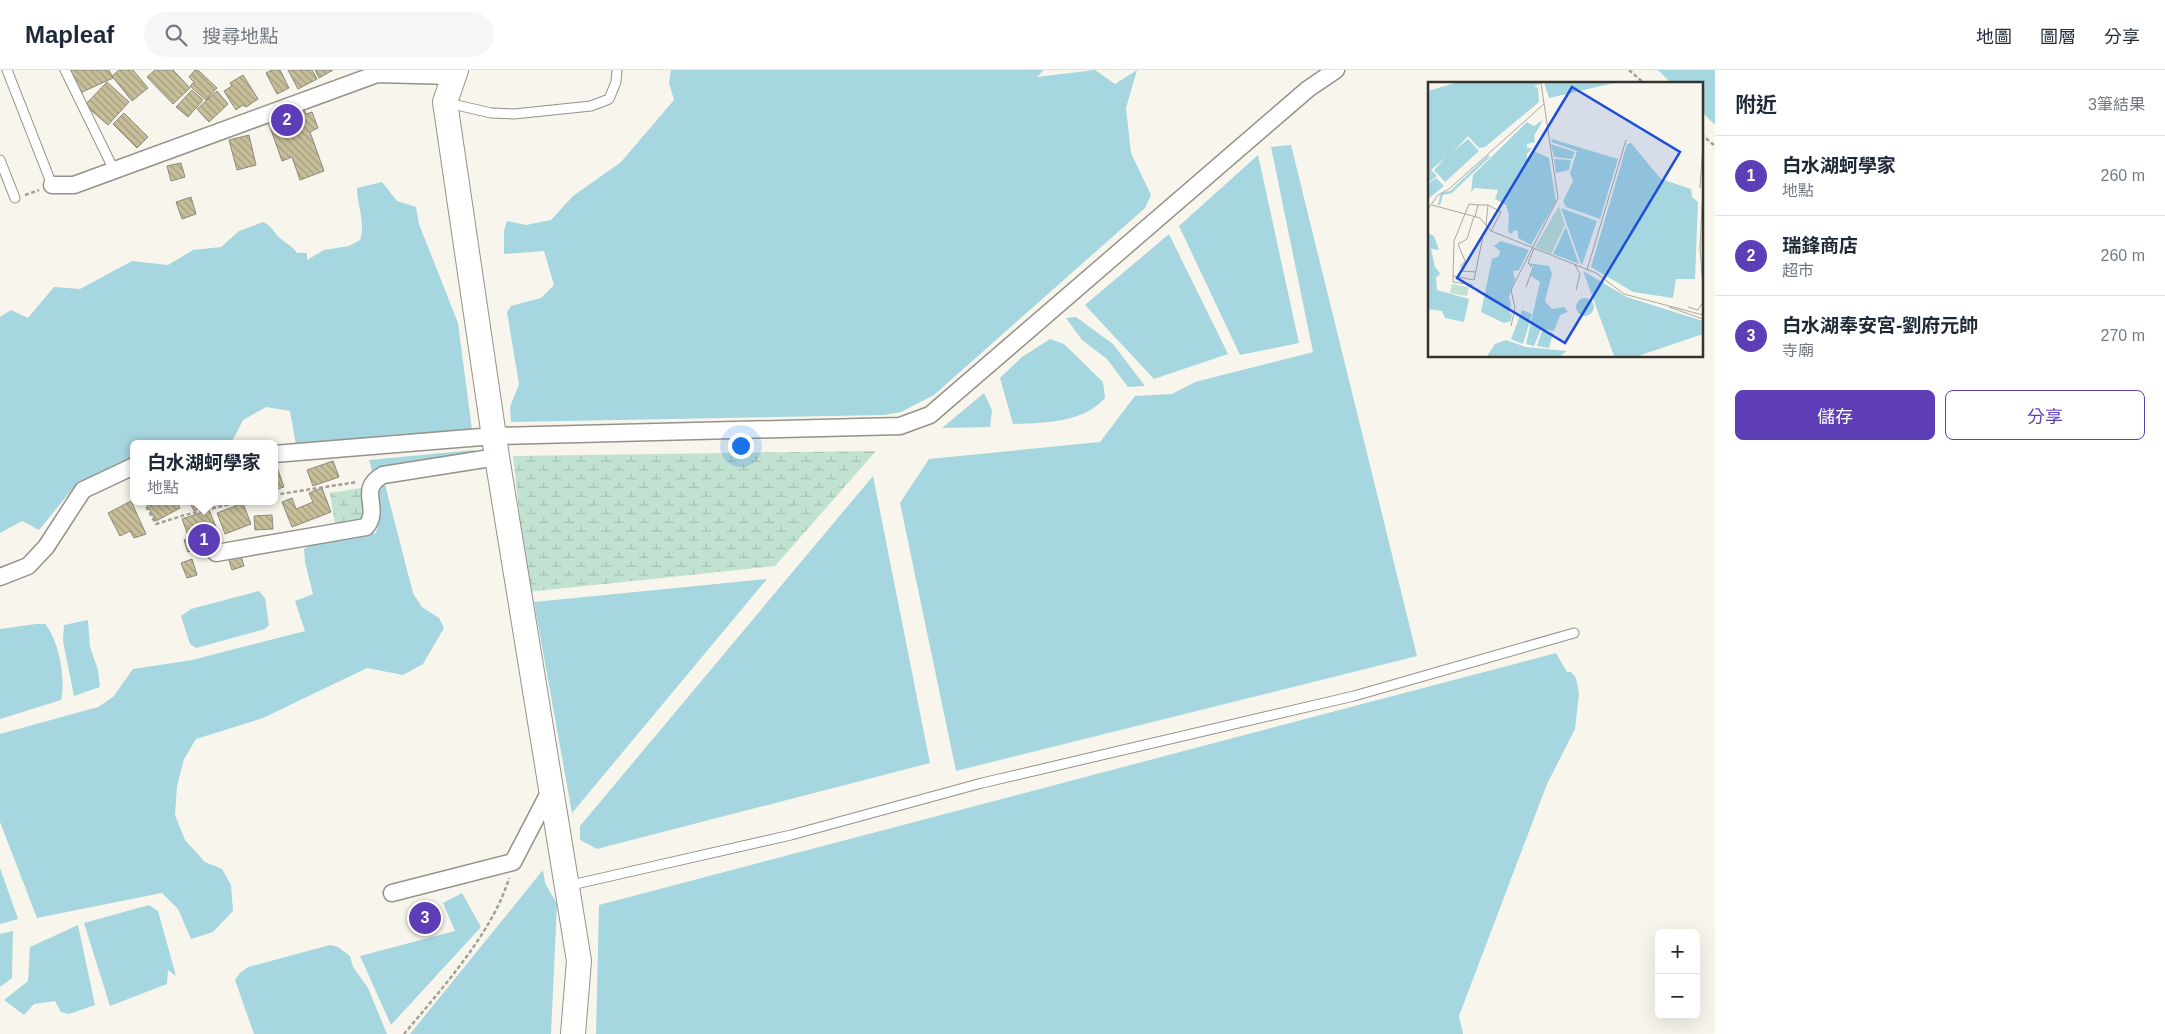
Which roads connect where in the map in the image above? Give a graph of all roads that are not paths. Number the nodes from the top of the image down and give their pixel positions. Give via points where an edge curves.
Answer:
1 (7, 70) edge
2 (66, 70) edge
3 (617, 70) edge
4 (1336, 70) edge
5 (454, 73) edge
6 (445, 102) junction
7 (0, 160) edge
8 (114, 170) junction
9 (52, 185) joint
10 (15, 198) dead end
11 (495, 447) junction
12 (278, 454) edge
13 (130, 468) edge
14 (216, 553) dead end
15 (0, 577) edge
16 (1574, 633) dead end
17 (551, 789) junction
18 (567, 886) junction
19 (392, 894) dead end
20 (573, 1034) edge

1 - 9 lane
2 - 8 lane
3 - 6 lane via 616,82 608,99 591,106 514,114 491,113
4 - 11 street via 1308,89 930,415 900,426
5 - 6 street
5 - 8 street via 377,74
6 - 11 street
7 - 10 lane
8 - 9 street via 74,185
11 - 12 street
11 - 14 street via 378,477 370,487 372,510 366,527
11 - 17 street
13 - 15 street via 83,490 46,546 28,566
16 - 18 lane via 1354,696 982,783 791,835
17 - 18 street
17 - 19 street via 513,862
18 - 20 street via 579,961

